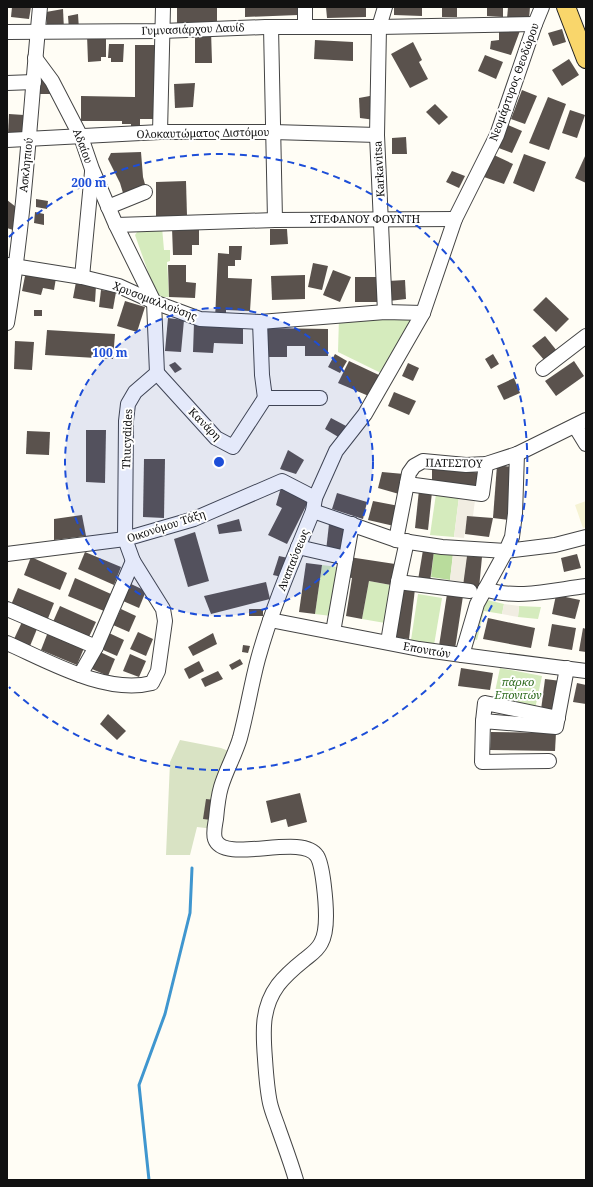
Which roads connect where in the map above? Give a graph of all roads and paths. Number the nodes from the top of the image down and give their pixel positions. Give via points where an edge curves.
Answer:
1 (40, 7) edge
2 (163, 7) edge
3 (305, 7) edge
4 (385, 7) edge
5 (542, 7) edge
6 (566, 7) edge
7 (535, 24) junction
8 (271, 27) junction
9 (305, 27) junction
10 (379, 27) junction
11 (162, 31) junction
12 (7, 32) edge
13 (37, 32) junction
14 (36, 58) junction
15 (586, 59) edge
16 (34, 82) junction
17 (7, 83) edge
18 (160, 132) junction
19 (273, 132) junction
20 (377, 135) junction
21 (81, 137) junction
22 (28, 139) junction
23 (7, 140) edge
24 (92, 169) junction
25 (145, 192) dead end
26 (108, 207) junction
27 (455, 219) junction
28 (275, 220) junction
29 (381, 220) junction
30 (116, 225) junction
31 (11, 266) edge
32 (82, 277) junction
33 (154, 302) junction
34 (385, 312) junction
35 (423, 313) junction
36 (260, 322) junction
37 (7, 323) edge
38 (586, 336) edge
39 (543, 369) dead end
40 (157, 373) junction
41 (265, 398) junction
42 (320, 398) dead end
43 (580, 423) edge
44 (586, 444) edge
45 (517, 454) junction
46 (486, 464) junction
47 (407, 484) junction
48 (314, 504) junction
49 (352, 524) junction
50 (586, 538) edge
51 (125, 540) junction
52 (401, 540) junction
53 (298, 547) junction
54 (506, 551) junction
55 (7, 554) edge
56 (346, 558) junction
57 (134, 561) junction
58 (398, 582) junction
59 (586, 586) edge
60 (485, 589) junction
61 (470, 591) dead end
62 (7, 609) edge
63 (270, 620) junction
64 (333, 632) junction
65 (388, 642) junction
66 (7, 643) edge
67 (96, 647) junction
68 (462, 656) junction
69 (567, 668) junction
70 (586, 671) edge
71 (80, 676) junction
72 (549, 761) dead end
73 (296, 1180) edge

1 - 13 street, Ασκληπιού
2 - 11 street
3 - 9 street
4 - 10 street, Karkavitsa
5 - 7 street, Νεομάρτυρος Θεοδώρου
6 - 15 main road
7 - 10 street, Γυμνασιάρχου Δαυίδ
7 - 27 street, Νεομάρτυρος Θεοδώρου via 497,135
8 - 9 street, Γυμνασιάρχου Δαυίδ
8 - 11 street, Γυμνασιάρχου Δαυίδ
8 - 19 street
9 - 10 street, Γυμνασιάρχου Δαυίδ
10 - 20 street, Karkavitsa
11 - 13 street, Γυμνασιάρχου Δαυίδ
11 - 18 street
12 - 13 street, Γυμνασιάρχου Δαυίδ
13 - 14 street, Ασκληπιού
14 - 16 street, Ασκληπιού
14 - 21 street, Αδαίου via 52,81
16 - 17 street
16 - 22 street, Ασκληπιού
18 - 19 street, Ολοκαυτώματος Διστόμου
18 - 21 street, Ολοκαυτώματος Διστόμου
19 - 20 street, Ολοκαυτώματος Διστόμου
19 - 28 street
20 - 29 street, Karkavitsa
21 - 22 street, Ολοκαυτώματος Διστόμου
21 - 24 street, Αδαίου
22 - 23 street, Ολοκαυτώματος Διστόμου
22 - 31 street, Ασκληπιού
24 - 26 street, Αδαίου
24 - 32 street
25 - 26 street
26 - 30 street, Αδαίου
27 - 29 street, ΣΤΕΦΑΝΟΥ ΦΟΥΝΤΗ
27 - 35 street, Νεομάρτυρος Θεοδώρου
28 - 29 street, ΣΤΕΦΑΝΟΥ ΦΟΥΝΤΗ
28 - 30 street, ΣΤΕΦΑΝΟΥ ΦΟΥΝΤΗ
29 - 34 street, Karkavitsa
30 - 33 street, Αδαίου
31 - 32 street, Χρυσομαλλούσης
31 - 37 street, Ασκληπιού
32 - 33 street, Χρυσομαλλούσης via 119,286
33 - 36 street, Χρυσομαλλούσης via 200,319
33 - 40 street
34 - 35 street, Χρυσομαλλούσης
34 - 36 street, Χρυσομαλλούσης
35 - 48 street, Αναπαύσεως via 365,414 336,451
36 - 41 street
38 - 39 street
40 - 41 street, Κανάρη via 216,438 233,447
40 - 51 street, Thucydides via 135,392 128,404
41 - 42 street
43 - 44 street
43 - 45 street, ΠΑΤΕΣΤΟΥ
45 - 46 street, ΠΑΤΕΣΤΟΥ
45 - 54 street via 514,527
46 - 47 street, ΠΑΤΕΣΤΟΥ via 423,461 414,466 409,473
46 - 47 street via 482,494
47 - 52 street, ΠΑΤΕΣΤΟΥ
48 - 49 street
48 - 51 street, Οικονόμου Τάξη via 282,481 194,519
48 - 53 street, Αναπαύσεως
49 - 52 street
49 - 56 street
50 - 54 street
51 - 55 street, Οικονόμου Τάξη
51 - 57 street
52 - 54 street via 442,547
52 - 58 street, ΠΑΤΕΣΤΟΥ
53 - 56 street
53 - 63 street, Αναπαύσεως
54 - 60 street
56 - 64 street
57 - 67 street
57 - 71 street via 163,609 165,621 158,671 152,683 140,686 90,680
58 - 61 street
58 - 65 street, ΠΑΤΕΣΤΟΥ
59 - 60 street via 525,593 498,593
60 - 68 street via 477,604
62 - 67 street
63 - 64 street, Επονιτών
63 - 73 street, Αναπαύσεως via 240,737 221,786 214,838 224,848 234,850 306,848 313,850 321,864 326,915 323,938 315,951 277,986 265,1012 263,1034 266,1079 271,1105
64 - 65 street, Επονιτών
65 - 68 street, Επονιτών
66 - 71 street
67 - 71 street
68 - 69 street, Επονιτών
69 - 70 street, Επονιτών
69 - 72 street via 556,726 483,721 482,762

